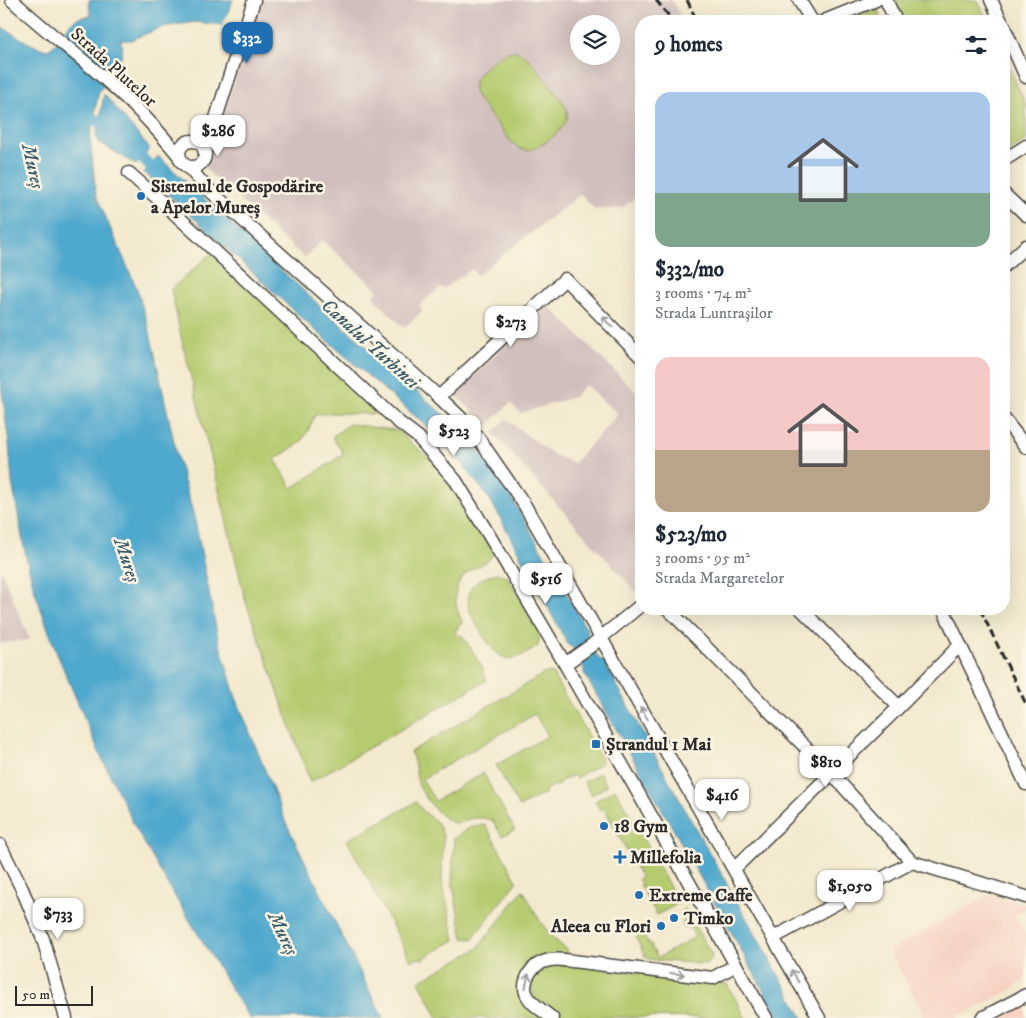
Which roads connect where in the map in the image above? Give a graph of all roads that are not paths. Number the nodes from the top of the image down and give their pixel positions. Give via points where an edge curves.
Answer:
1 (12, 0) edge
2 (254, 0) edge
3 (799, 0) edge
4 (876, 0) edge
5 (886, 0) edge
6 (991, 0) edge
7 (808, 15) edge
8 (839, 15) edge
9 (893, 15) edge
10 (998, 15) edge
11 (1010, 41) edge
12 (1026, 77) edge
13 (214, 120) junction
14 (1026, 146) edge
15 (205, 152) junction
16 (188, 155) junction
17 (1010, 156) edge
18 (129, 173) dead end
19 (1010, 200) edge
20 (1026, 215) edge
21 (1026, 246) edge
22 (1010, 261) edge
23 (635, 351) edge
24 (439, 397) junction
25 (1010, 427) edge
26 (1026, 447) edge
27 (635, 610) edge
28 (674, 615) edge
29 (807, 615) edge
30 (946, 615) edge
31 (596, 641) junction
32 (960, 645) junction
33 (569, 662) junction
34 (900, 707) junction
35 (831, 773) junction
36 (1026, 784) edge
37 (0, 845) edge
38 (912, 862) junction
39 (734, 868) junction
40 (1026, 898) edge
41 (773, 938) junction
42 (736, 965) junction
43 (1026, 995) edge
44 (66, 1018) edge
45 (552, 1018) edge
46 (766, 1018) edge
47 (819, 1018) edge
48 (982, 1018) edge

1 - 16 street, Strada Plutelor via 109,82 168,142
2 - 13 street
3 - 7 street
4 - 8 street
5 - 9 street
6 - 10 street
11 - 12 street
13 - 15 street
13 - 16 street
14 - 17 street
15 - 16 street via 204,159
15 - 16 street via 198,142
16 - 24 street via 198,178 206,187
18 - 33 street via 418,436 461,488
19 - 20 street
21 - 22 street
23 -> 24 street via 565,279
24 - 31 street via 479,439 524,504
25 - 26 street
27 - 31 street
28 - 35 street
29 - 34 street
30 - 32 street
31 - 33 street
39 -> 31 street
32 - 34 street
32 - 36 street
33 - 42 street
34 - 35 street
35 - 38 street
35 - 39 street
37 - 44 street via 43,939
38 - 40 street
38 - 41 street
39 - 41 street
47 -> 41 street
45 -> 42 street via 532,1001 526,993 525,984 529,973 548,960 713,978
42 - 46 street
43 - 48 street

